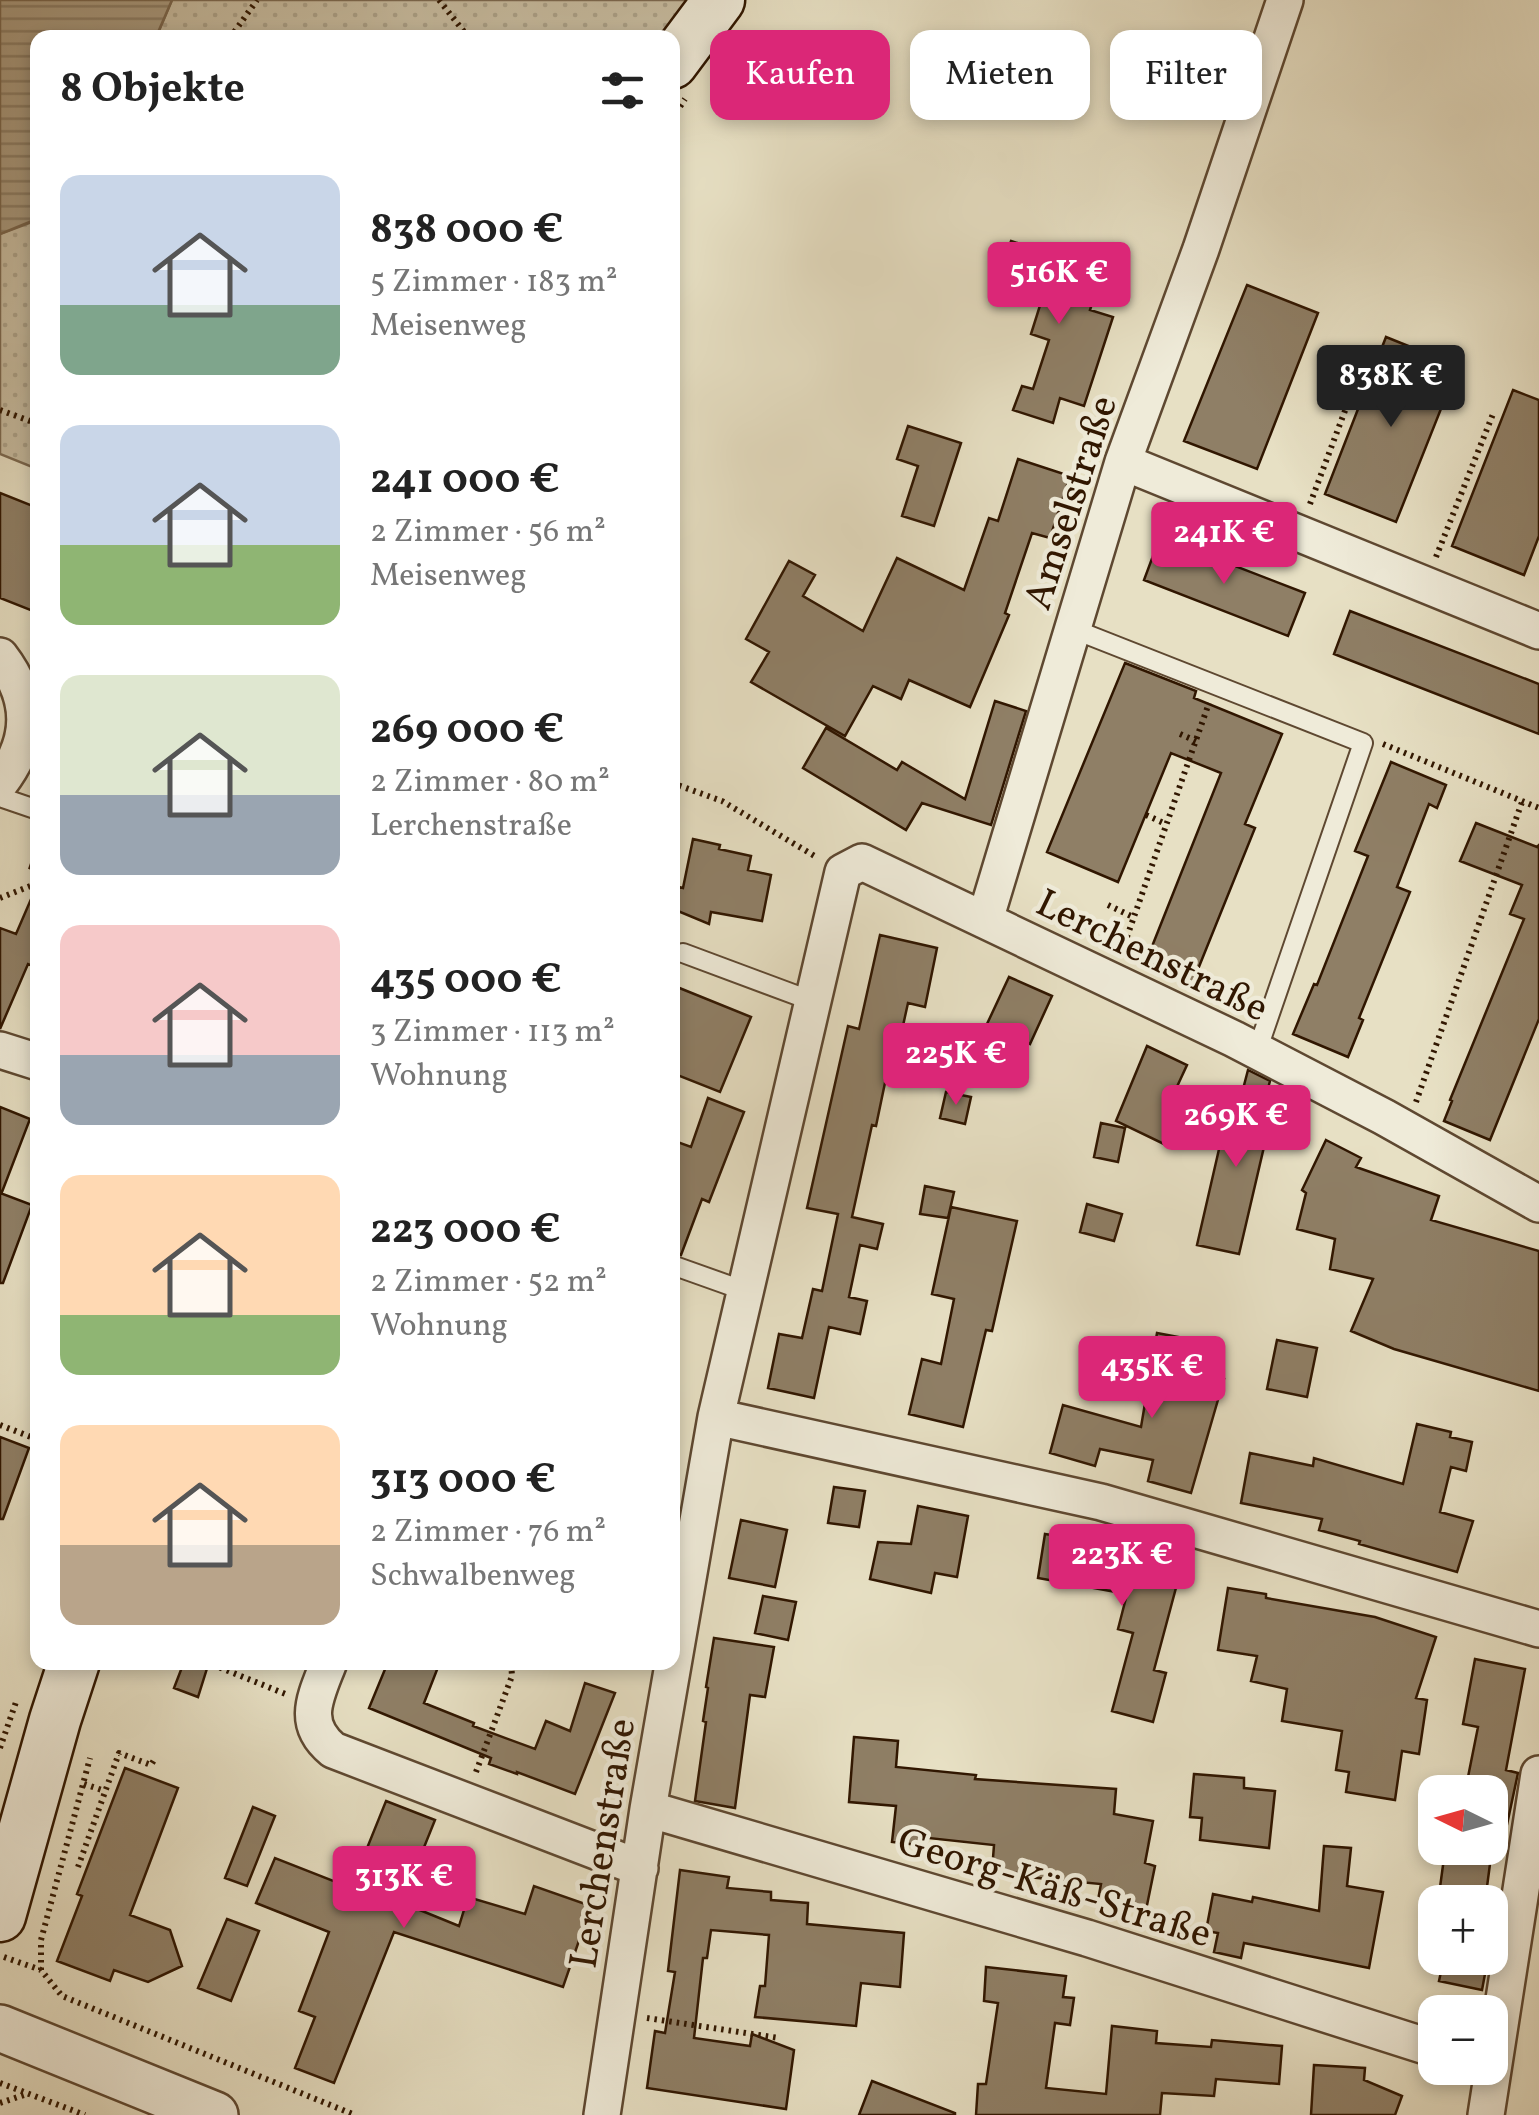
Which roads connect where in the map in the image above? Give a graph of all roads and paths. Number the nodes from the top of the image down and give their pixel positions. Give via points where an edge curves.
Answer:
1 (257, 0) edge
2 (439, 0) edge
3 (719, 0) edge
4 (1285, 0) edge
5 (236, 30) edge
6 (463, 30) edge
7 (680, 52) edge
8 (1364, 360) dead end
9 (0, 410) edge
10 (1493, 414) dead end
11 (30, 421) edge
12 (1123, 462) junction
13 (1298, 533) junction
14 (1425, 585) junction
15 (1073, 628) junction
16 (1539, 631) edge
17 (0, 656) edge
18 (1216, 684) junction
19 (1180, 734) dead end
20 (1196, 741) junction
21 (1363, 743) junction
22 (0, 783) edge
23 (680, 786) edge
24 (0, 796) edge
25 (1522, 802) junction
26 (30, 807) edge
27 (1539, 808) edge
28 (1146, 815) dead end
29 (1166, 824) junction
30 (842, 872) junction
31 (30, 886) edge
32 (0, 898) edge
33 (1108, 905) dead end
34 (1133, 917) junction
35 (986, 920) junction
36 (683, 952) dead end
37 (1111, 982) junction
38 (812, 1000) junction
39 (0, 1050) edge
40 (1258, 1051) junction
41 (30, 1059) edge
42 (1407, 1129) junction
43 (1539, 1204) edge
44 (680, 1267) edge
45 (745, 1291) junction
46 (716, 1417) junction
47 (0, 1425) edge
48 (30, 1436) edge
49 (680, 1625) edge
50 (1539, 1629) edge
51 (71, 1670) edge
52 (226, 1670) edge
53 (325, 1670) edge
54 (512, 1670) edge
55 (672, 1670) edge
56 (0, 1701) edge
57 (312, 1704) junction
58 (13, 1706) dead end
59 (92, 1747) dead end
60 (154, 1760) dead end
61 (1539, 1774) edge
62 (84, 1784) junction
63 (105, 1791) junction
64 (465, 1801) junction
65 (648, 1809) junction
66 (78, 1867) dead end
67 (640, 1868) junction
68 (0, 1916) edge
69 (0, 1956) edge
70 (41, 1970) junction
71 (1504, 1995) edge
72 (617, 2014) junction
73 (0, 2028) edge
74 (779, 2038) dead end
75 (1418, 2044) edge
76 (0, 2083) edge
77 (1490, 2085) edge
78 (28, 2094) junction
79 (0, 2103) edge
80 (85, 2115) edge
81 (215, 2115) edge
82 (355, 2115) edge
83 (602, 2115) edge
84 (1486, 2115) edge

1 - 5 path
2 - 6 path
3 - 7 main road
4 - 12 street, Amselstraße
8 - 13 path
9 - 11 path
10 - 14 path
12 - 13 street
12 - 15 street, Amselstraße
13 - 14 street
14 - 16 street
15 - 18 lane
15 - 35 street, Amselstraße
17 - 22 street via 17,679 25,711 23,739
18 - 20 path
18 - 21 lane
19 - 20 path
20 - 29 path
21 - 25 path via 1370,739
21 - 40 lane
23 - 30 path via 722,801
24 - 26 lane
25 - 27 path
25 - 42 path
28 - 29 path
29 - 34 path
30 - 35 street, Lerchenstraße via 862,862
30 - 38 street, Lerchenstraße
31 - 32 path
33 - 34 path
34 - 37 path
35 - 37 street, Lerchenstraße
36 - 38 lane
37 - 40 street, Lerchenstraße
38 - 45 street, Lerchenstraße
39 - 41 street
40 - 42 street, Lerchenstraße
42 - 43 street, Lerchenstraße
44 - 45 lane
45 - 46 street, Lerchenstraße
46 - 49 street, Lerchenstraße
46 - 50 street via 1101,1502
47 - 48 path
51 - 68 main road
52 - 57 path
53 - 57 street
54 - 64 path
55 - 65 street, Lerchenstraße
56 - 58 path
57 - 64 street via 321,1740 333,1750
59 - 62 path
60 - 63 path via 151,1765 119,1754
61 - 71 street
62 - 63 path
62 - 70 path via 41,1940
63 - 66 path
64 - 67 street
65 - 67 street, Lerchenstraße
65 - 75 street, Georg-Käß-Straße via 1069,1932
67 - 72 street, Lerchenstraße
69 - 70 path
70 - 82 path via 62,1996
72 - 74 path
72 - 83 street, Lerchenstraße
73 - 81 street
76 - 78 path
77 - 84 street
78 - 79 path
78 - 80 path

